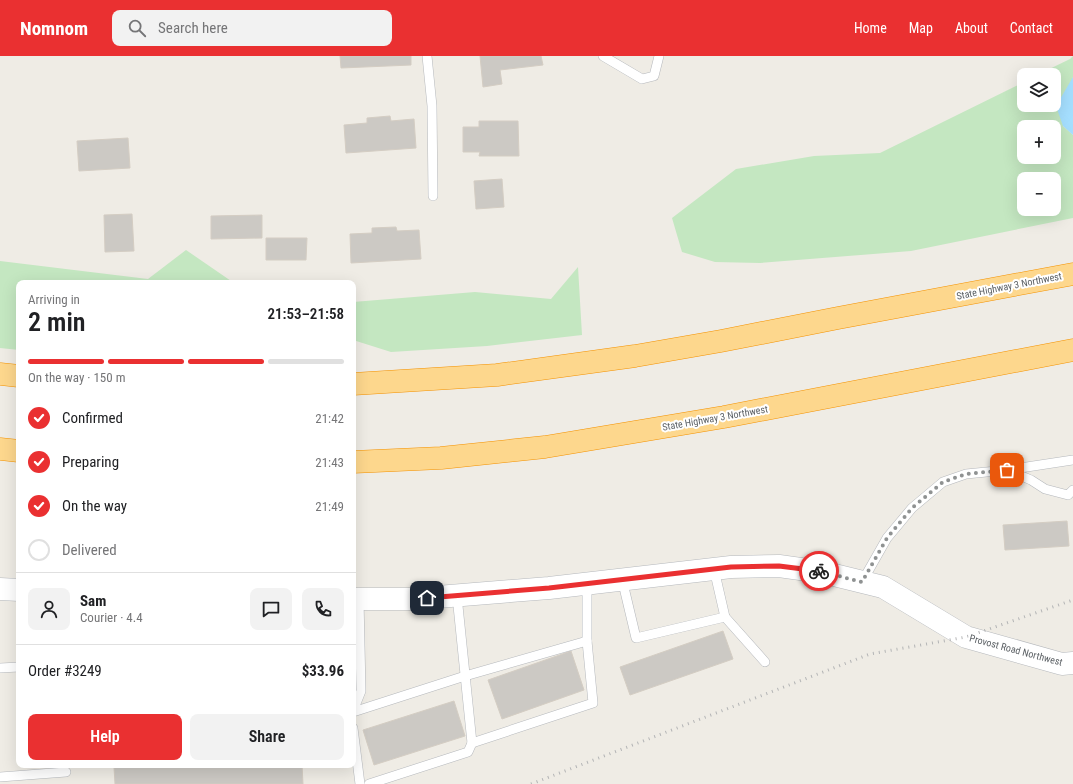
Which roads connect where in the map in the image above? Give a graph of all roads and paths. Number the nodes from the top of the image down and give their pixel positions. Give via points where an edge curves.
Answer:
1 (427, 56) edge
2 (603, 56) edge
3 (659, 56) edge
4 (433, 196) dead end
5 (1073, 274) edge
6 (1073, 350) edge
7 (0, 374) edge
8 (16, 376) edge
9 (356, 384) edge
10 (0, 449) edge
11 (16, 451) edge
12 (1073, 460) edge
13 (356, 462) edge
14 (1007, 470) junction
15 (1073, 490) edge
16 (714, 569) junction
17 (622, 579) junction
18 (862, 582) junction
19 (587, 584) junction
20 (0, 589) edge
21 (16, 590) edge
22 (456, 596) junction
23 (356, 599) edge
24 (725, 617) junction
25 (587, 641) junction
26 (765, 662) dead end
27 (1073, 662) edge
28 (16, 667) edge
29 (0, 668) edge
30 (465, 676) junction
31 (356, 704) edge
32 (356, 711) edge
33 (472, 743) junction
34 (356, 752) edge
35 (66, 772) dead end
36 (0, 777) edge
37 (360, 784) edge
38 (369, 784) edge

1 - 4 lane via 432,106
2 - 3 lane via 642,79 654,76
5 - 9 highway, State Highway 3 Northwest via 634,356 497,375
6 - 13 highway, State Highway 3 Northwest via 724,417 545,448 440,458
7 - 8 highway
10 - 11 highway
12 - 14 lane
14 - 15 lane via 1045,489 1068,495
14 - 18 lane via 966,474 943,482 912,508 887,538
16 - 17 street, Provost Road Northwest
16 - 18 street, Provost Road Northwest via 779,566 822,572
16 - 24 lane
17 - 19 street, Provost Road Northwest
17 - 24 lane via 636,638
18 - 27 street, Provost Road Northwest via 883,587 966,637 1062,664
19 - 22 street, Provost Road Northwest
19 - 25 lane
20 - 21 street
22 - 23 street, Provost Road Northwest
22 - 30 lane
23 - 31 lane via 361,691
24 - 26 lane
25 - 30 lane
25 - 33 lane via 593,703
28 - 29 lane
30 - 32 lane
30 - 33 lane
33 - 38 lane via 468,752
34 - 37 lane
35 - 36 lane

